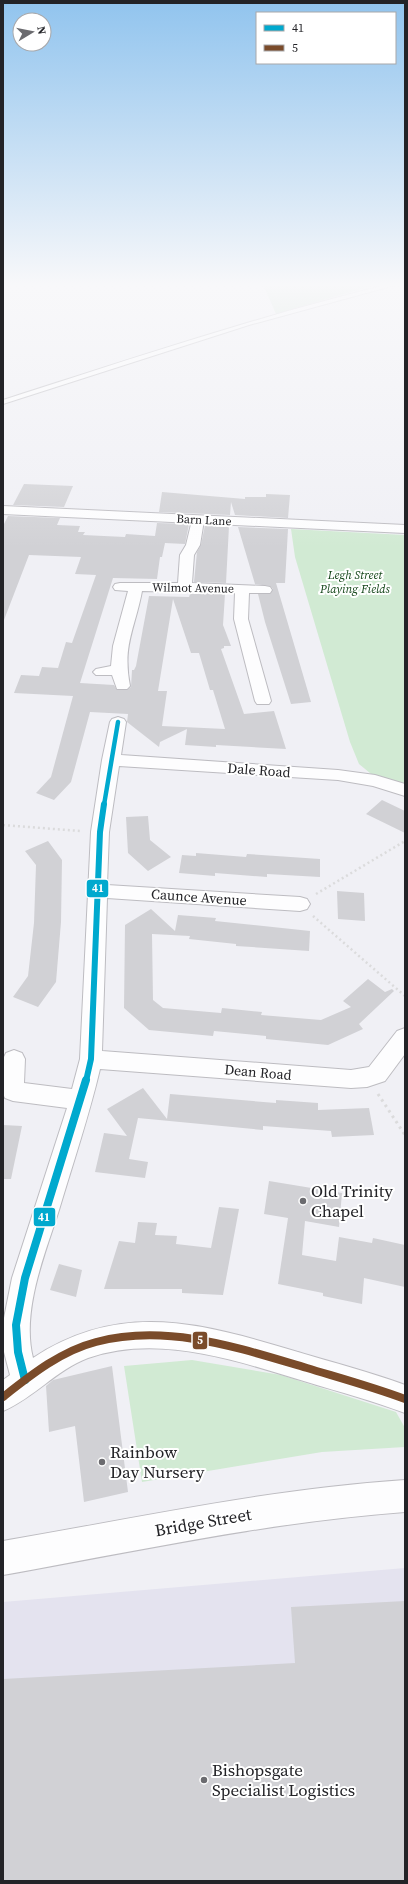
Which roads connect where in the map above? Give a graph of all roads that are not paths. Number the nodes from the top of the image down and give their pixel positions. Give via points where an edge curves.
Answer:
1 (99, 372) edge
2 (3, 402) edge
3 (3, 510) edge
4 (198, 520) junction
5 (405, 528) edge
6 (120, 587) dead end
7 (136, 587) junction
8 (185, 587) junction
9 (242, 589) junction
10 (265, 590) dead end
11 (118, 670) junction
12 (101, 672) dead end
13 (276, 684) dead end
14 (122, 686) dead end
15 (259, 686) junction
16 (263, 701) dead end
17 (118, 722) dead end
18 (110, 760) junction
19 (405, 790) edge
20 (99, 891) junction
21 (300, 904) road end
22 (405, 1037) edge
23 (14, 1059) dead end
24 (91, 1059) junction
25 (81, 1100) junction
26 (10, 1322) edge
27 (25, 1380) junction
28 (3, 1397) edge
29 (405, 1399) edge
30 (405, 1496) edge
31 (3, 1558) edge

1 - 2 lane
3 - 4 street, Barn Lane
4 - 5 street, Barn Lane
4 - 8 street via 193,545 187,555
6 - 7 street, Wilmot Avenue
7 - 8 street, Wilmot Avenue
7 - 11 street via 120,643
8 - 9 street, Wilmot Avenue
9 - 10 street, Wilmot Avenue
9 - 15 street via 241,619
11 - 12 street
11 - 14 street
13 - 15 street
15 - 16 street
17 - 18 street
18 - 19 street, Dale Road via 338,775 375,781
18 - 20 street via 100,832
20 - 21 street, Caunce Avenue
20 - 24 street
22 - 24 street, Dean Road via 377,1074 367,1078 351,1079
23 - 25 street via 13,1091
24 - 25 street
25 - 26 street
26 - 27 street
27 - 28 street
27 - 29 street via 56,1358 96,1342 156,1335 232,1346
30 - 31 street, Bridge Street via 268,1510

